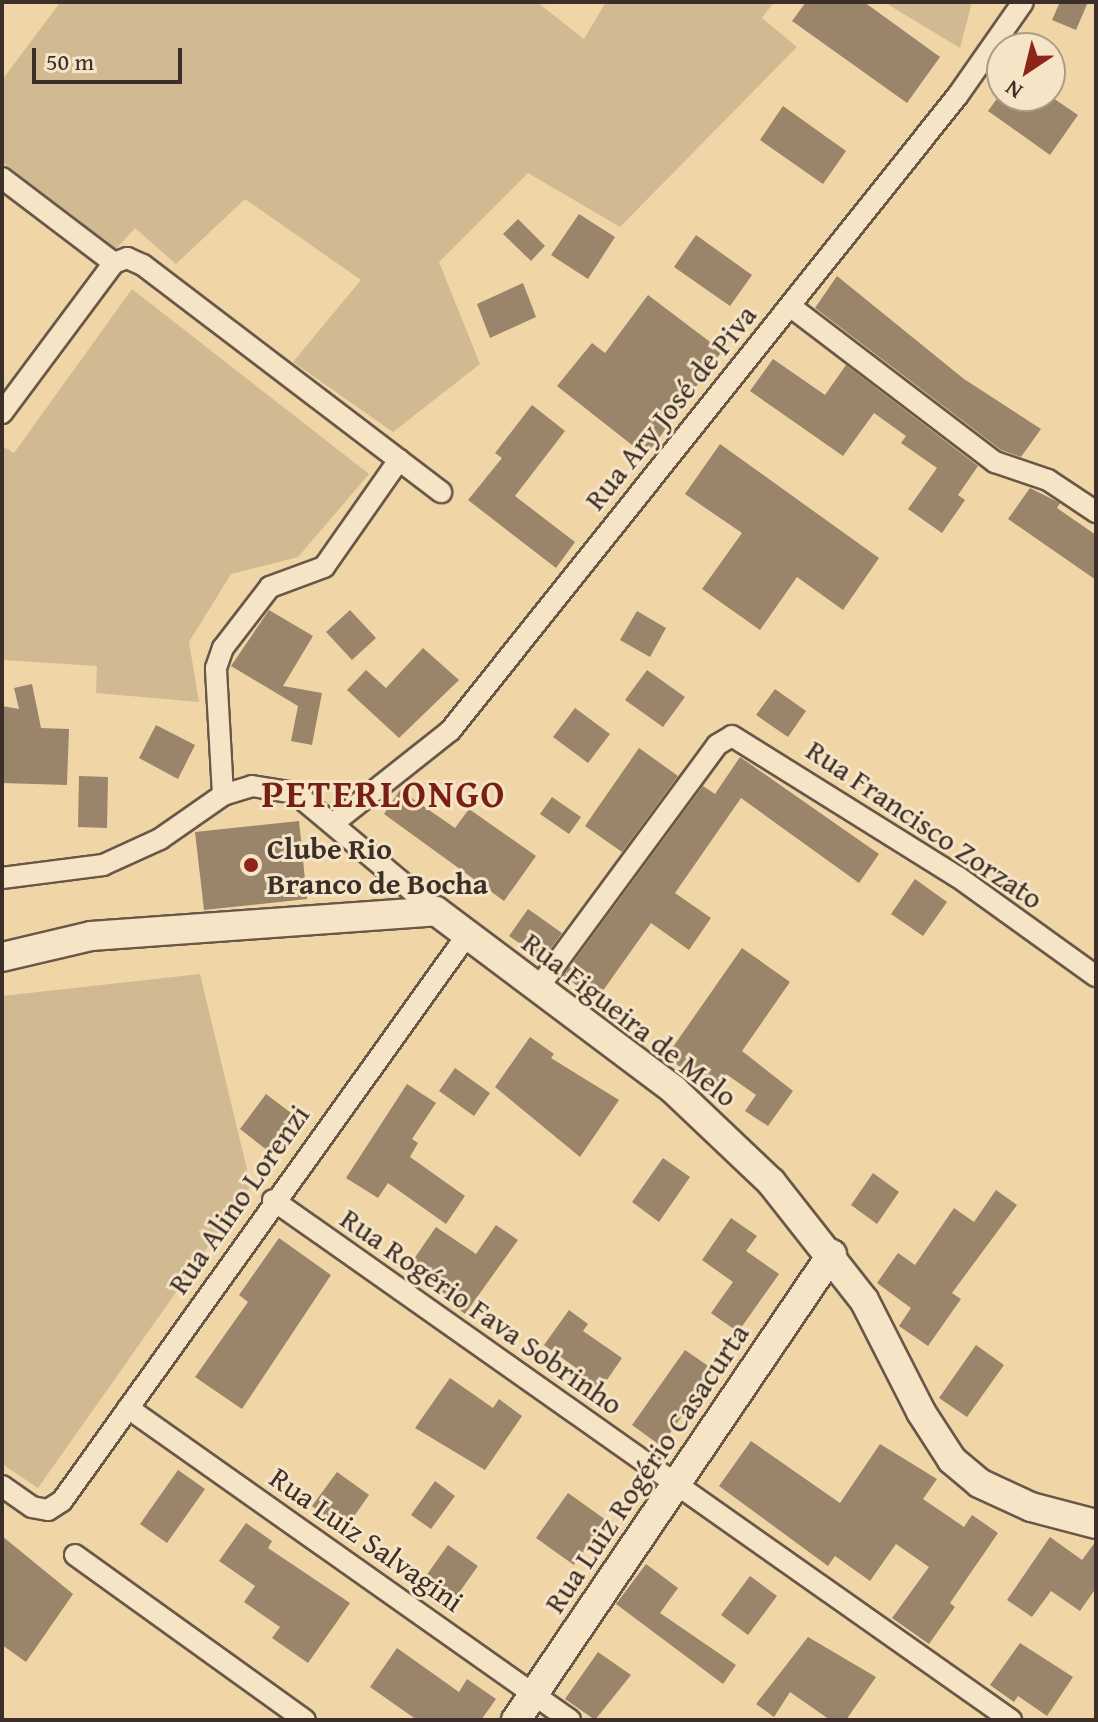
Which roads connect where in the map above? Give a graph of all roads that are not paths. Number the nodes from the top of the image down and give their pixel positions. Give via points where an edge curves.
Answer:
1 (1023, 2) edge
2 (2, 178) edge
3 (114, 263) junction
4 (790, 306) junction
5 (2, 413) edge
6 (399, 460) junction
7 (441, 492) dead end
8 (1096, 512) edge
9 (223, 795) junction
10 (335, 822) junction
11 (2, 878) edge
12 (436, 911) junction
13 (467, 935) junction
14 (2, 957) edge
15 (1096, 976) edge
16 (538, 988) junction
17 (273, 1200) junction
18 (832, 1254) junction
19 (128, 1408) junction
20 (675, 1484) junction
21 (2, 1486) edge
22 (1096, 1524) edge
23 (75, 1555) dead end
24 (534, 1694) junction
25 (305, 1720) edge
26 (516, 1720) edge
27 (570, 1720) edge
28 (1011, 1720) edge

1 - 4 street, Rua Ary José de Piva via 958,95
2 - 3 street
3 - 5 street
3 - 6 street via 127,258 143,265
4 - 8 street via 995,462 1048,480
4 - 10 street, Rua Ary José de Piva via 450,731
6 - 7 street
6 - 9 street via 324,567 270,587 223,648 216,668
9 - 10 street via 252,786 295,793
9 - 11 street via 160,839 103,865
10 - 12 street
12 - 13 main road, Rua Figueira de Melo
12 - 14 main road via 91,936
13 - 16 main road, Rua Figueira de Melo
13 - 17 street, Rua Alino Lorenzi
15 - 16 street, Rua Francisco Zorzato via 958,877 740,738 717,745
16 - 18 main road, Rua Figueira de Melo via 674,1090 771,1182
17 - 19 street, Rua Alino Lorenzi
17 - 20 street, Rua Rogério Fava Sobrinho
18 - 20 main road, Rua Luiz Rogério Casacurta
18 - 22 main road, Rua Figueira de Melo via 864,1300 921,1412 952,1460 979,1483 1031,1507
19 - 21 street, Rua Alino Lorenzi via 62,1501 48,1510 32,1507
19 - 24 street, Rua Luiz Salvagini
20 - 24 main road, Rua Luiz Rogério Casacurta
20 - 28 street, Rua Rogério Fava Sobrinho
23 - 25 street
24 - 26 main road, Rua Luiz Rogério Casacurta
24 - 27 street, Rua Luiz Salvagini

